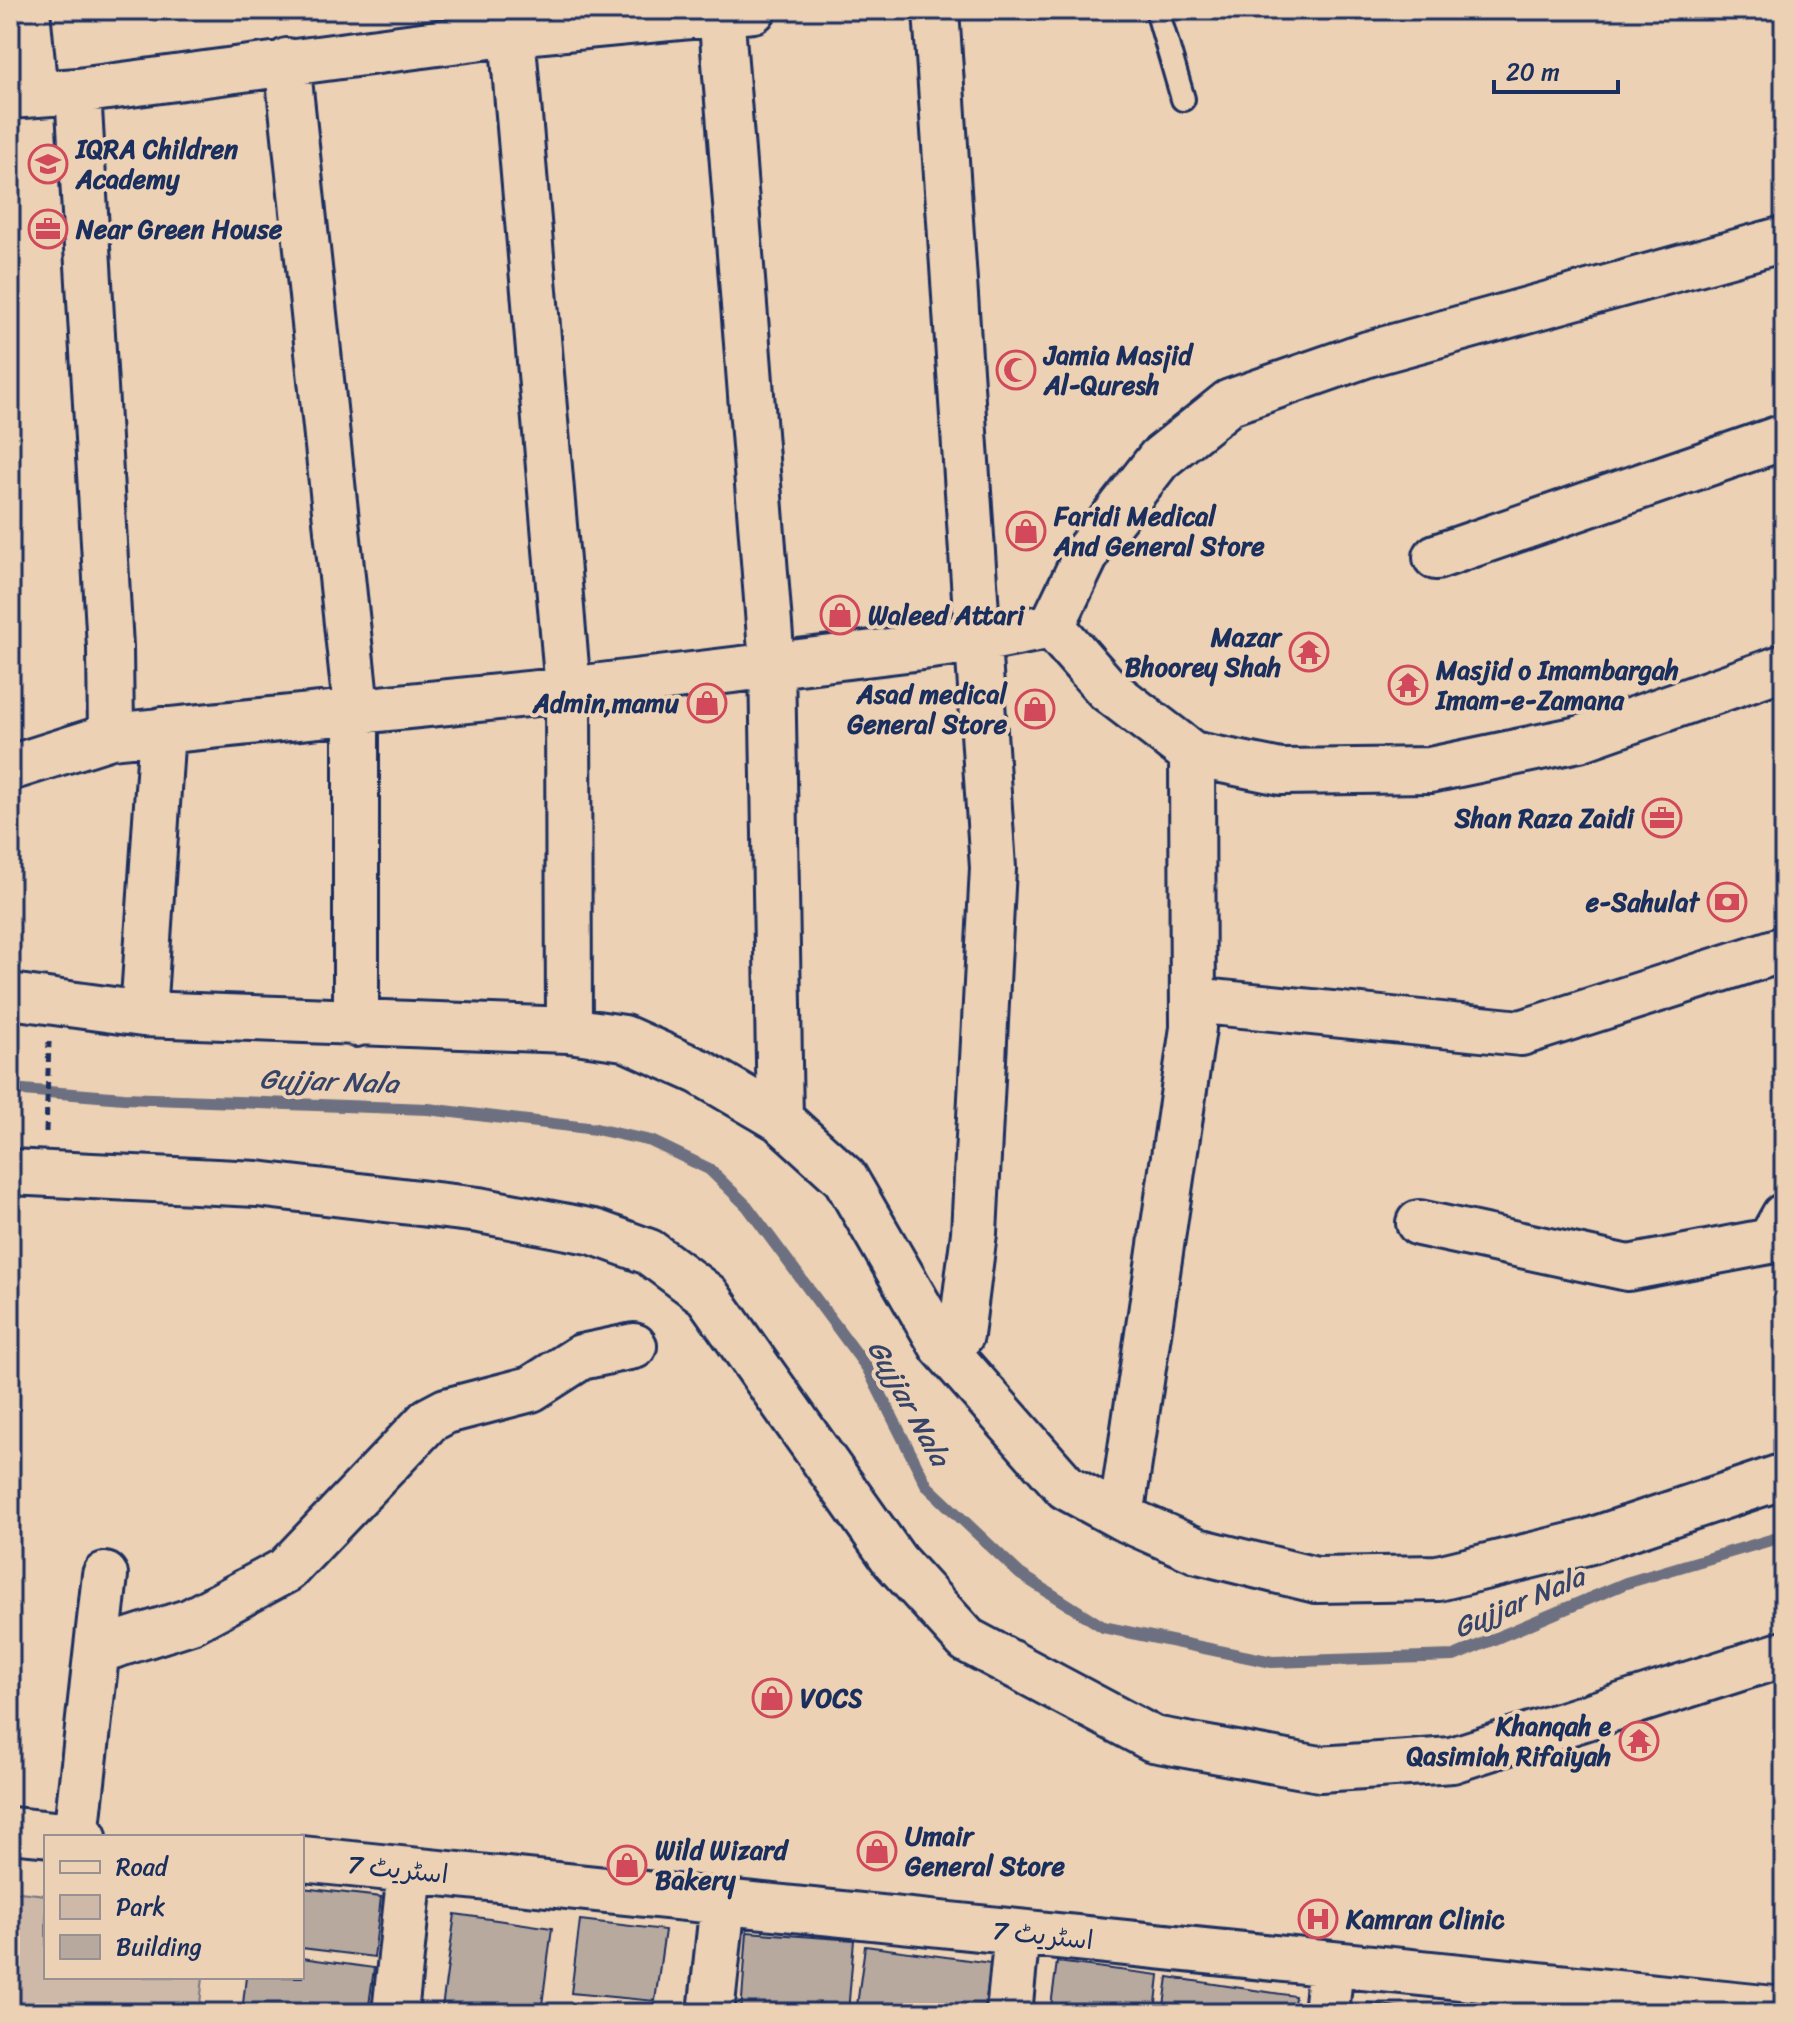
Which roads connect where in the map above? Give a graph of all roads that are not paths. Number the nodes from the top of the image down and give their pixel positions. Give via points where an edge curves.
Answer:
1 (27, 10) edge
2 (936, 10) edge
3 (1157, 10) edge
4 (737, 11) edge
5 (512, 33) junction
6 (287, 61) junction
7 (78, 91) junction
8 (23, 95) edge
9 (1183, 99) dead end
10 (1784, 239) edge
11 (1784, 437) edge
12 (1436, 557) dead end
13 (1052, 626) junction
14 (980, 640) junction
15 (772, 663) junction
16 (1784, 667) edge
17 (568, 690) junction
18 (356, 708) junction
19 (162, 730) junction
20 (111, 736) junction
21 (1192, 754) junction
22 (10, 768) edge
23 (1784, 949) edge
24 (10, 996) edge
25 (1193, 1000) junction
26 (143, 1014) junction
27 (356, 1024) junction
28 (569, 1030) junction
29 (780, 1119) junction
30 (10, 1172) edge
31 (1784, 1216) edge
32 (1419, 1223) dead end
33 (634, 1346) dead end
34 (942, 1346) junction
35 (1784, 1476) edge
36 (1121, 1517) junction
37 (105, 1575) dead end
38 (97, 1651) junction
39 (1784, 1654) edge
40 (10, 1830) edge
41 (65, 1835) edge
42 (76, 1835) edge
43 (304, 1859) edge
44 (410, 1871) junction
45 (723, 1902) junction
46 (1017, 1933) junction
47 (1331, 1964) junction
48 (1607, 2003) edge
49 (1784, 2010) edge
50 (395, 2013) edge
51 (711, 2013) edge
52 (1009, 2013) edge
53 (1326, 2013) edge

1 - 8 street
2 - 14 street
3 - 9 lane
4 - 5 street
4 - 15 street
5 - 6 street
5 - 17 street
6 - 7 street
6 - 18 street
7 - 8 street
7 - 20 street
10 - 13 street via 1368,354 1230,402 1159,459 1089,549
11 - 12 street
13 - 14 street
13 - 21 street via 1107,689
14 - 15 street
14 - 34 street via 993,868 974,1233 961,1335
15 - 17 street
15 - 29 street
16 - 21 street via 1579,739 1430,770 1281,772
17 - 18 street
17 - 28 street
18 - 19 street
18 - 27 street
19 - 20 street
19 - 26 street
20 - 22 street
21 - 25 street
23 - 25 street via 1521,1033
24 - 26 street
25 - 36 street
26 - 27 street
27 - 28 street
28 - 29 street via 624,1038 700,1072
29 - 34 street via 845,1178
30 - 39 street via 257,1184 479,1210 594,1232 649,1252 707,1295 895,1561 967,1640 1153,1739 1320,1769 1452,1760
31 - 32 street via 1770,1241 1628,1268
33 - 38 street via 581,1357 531,1389 429,1420 286,1570 191,1621
34 - 36 street via 1066,1487
35 - 36 street via 1587,1542 1438,1578 1316,1580 1198,1551
37 - 38 street
38 - 42 street
40 - 41 street
43 - 44 street, اسٹریٹ 7
44 - 45 street, اسٹریٹ 7
44 - 50 street
45 - 46 street, اسٹریٹ 7
45 - 51 street
46 - 47 street, اسٹریٹ 7
46 - 52 street
47 - 48 street, اسٹریٹ 7
47 - 53 street
48 - 49 street, اسٹریٹ 7

